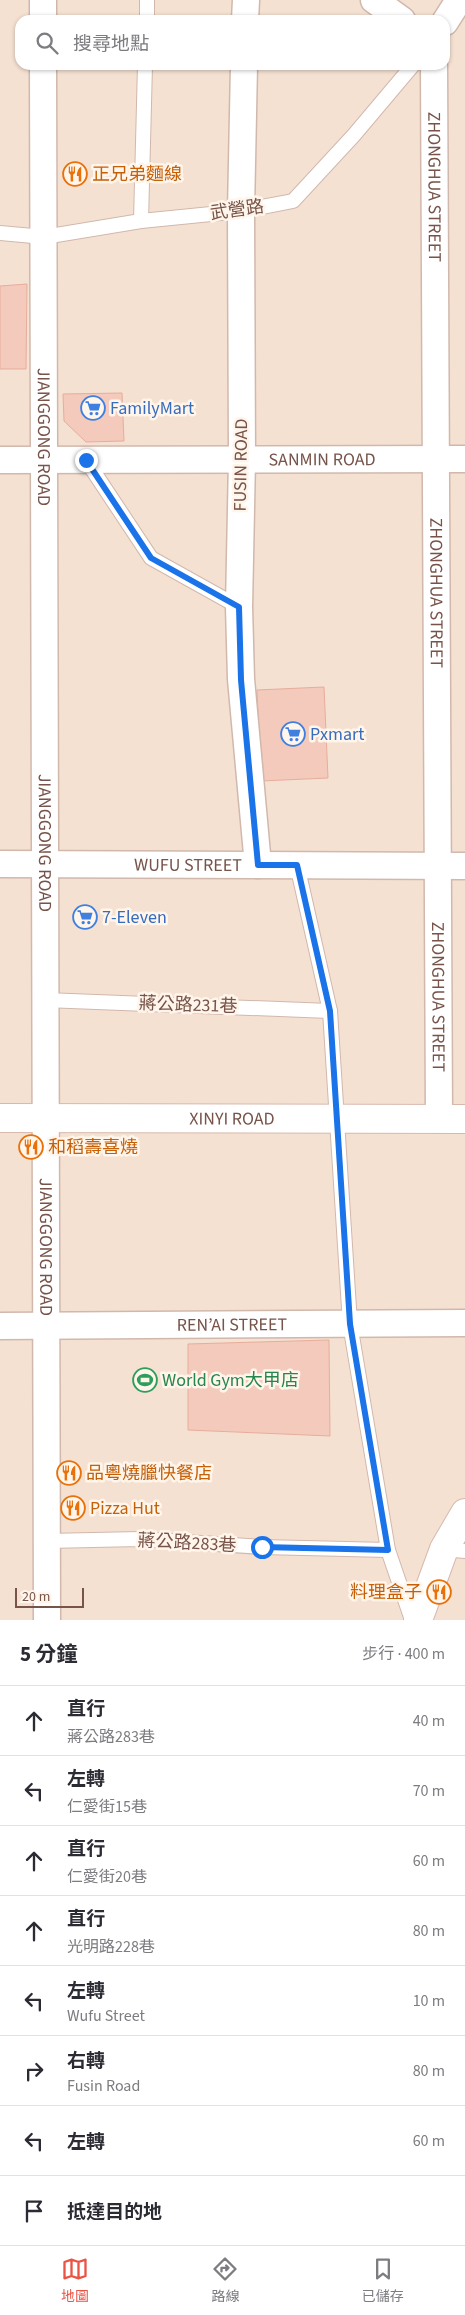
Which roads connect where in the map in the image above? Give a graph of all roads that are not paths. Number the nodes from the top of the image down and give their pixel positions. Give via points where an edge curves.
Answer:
1 (43, 0) edge
2 (147, 0) edge
3 (246, 0) edge
4 (374, 0) edge
5 (459, 0) edge
6 (43, 15) edge
7 (147, 15) edge
8 (245, 15) edge
9 (395, 15) edge
10 (449, 15) edge
11 (43, 70) edge
12 (145, 70) edge
13 (244, 70) edge
14 (409, 70) edge
15 (434, 70) edge
16 (241, 212) junction
17 (141, 221) junction
18 (0, 233) edge
19 (44, 236) junction
20 (242, 459) junction
21 (436, 459) junction
22 (465, 459) edge
23 (0, 460) edge
24 (44, 460) junction
25 (86, 460) junction
26 (239, 607) junction
27 (0, 864) edge
28 (45, 864) junction
29 (258, 865) junction
30 (297, 865) junction
31 (437, 866) junction
32 (465, 866) edge
33 (45, 1000) junction
34 (330, 1011) junction
35 (0, 1118) edge
36 (46, 1118) junction
37 (339, 1119) junction
38 (452, 1119) edge
39 (350, 1324) junction
40 (465, 1324) edge
41 (46, 1325) junction
42 (0, 1326) edge
43 (465, 1513) edge
44 (47, 1541) junction
45 (388, 1550) junction
46 (455, 1550) edge
47 (47, 1620) edge
48 (412, 1620) edge
49 (418, 1620) edge

1 - 6 street
2 - 7 lane
3 - 8 street
4 - 9 street
5 - 10 street
11 - 19 street, JIANGGONG ROAD
12 - 17 lane
13 - 16 street, FUSIN ROAD
14 - 16 lane, 武營路 via 293,201
15 - 21 street, ZHONGHUA STREET
16 - 17 lane, 武營路
16 - 20 street, FUSIN ROAD
17 - 19 lane, 武營路
18 - 19 lane, 武營路
19 - 24 street, JIANGGONG ROAD
20 - 21 street, SANMIN ROAD
20 - 25 street, SANMIN ROAD
20 - 26 street, FUSIN ROAD
21 - 22 street, SANMIN ROAD
21 - 31 street, ZHONGHUA STREET
23 - 24 street, SANMIN ROAD
24 - 25 street, SANMIN ROAD
24 - 28 street, JIANGGONG ROAD
25 - 26 lane via 151,558
26 - 29 street, FUSIN ROAD via 241,680
27 - 28 street, WUFU STREET
28 - 29 street, WUFU STREET
28 - 33 street, JIANGGONG ROAD
29 - 30 street, WUFU STREET
30 - 31 street, WUFU STREET
30 - 34 lane
31 - 32 street, WUFU STREET
31 - 38 street, ZHONGHUA STREET
33 - 34 lane, 蔣公路231巷
33 - 36 street, JIANGGONG ROAD
34 - 37 lane
35 - 36 street, XINYI ROAD
36 - 37 street, XINYI ROAD
36 - 41 street, JIANGGONG ROAD
37 - 38 street, XINYI ROAD
37 - 39 lane
39 - 40 street, REN’AI STREET
39 - 41 street, REN’AI STREET
39 - 45 lane
41 - 42 street, REN’AI STREET
41 - 44 street, JIANGGONG ROAD
43 - 46 street
44 - 45 lane, 蔣公路283巷 via 138,1539 262,1547
44 - 47 street, JIANGGONG ROAD
45 - 48 lane
46 - 49 street

